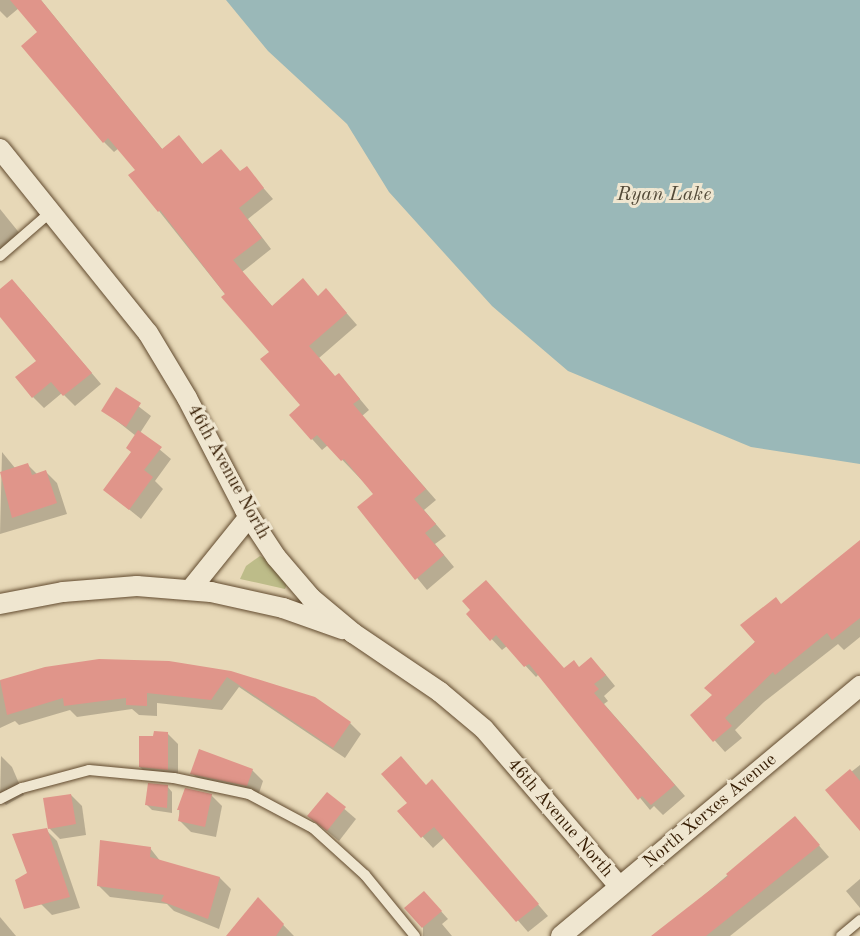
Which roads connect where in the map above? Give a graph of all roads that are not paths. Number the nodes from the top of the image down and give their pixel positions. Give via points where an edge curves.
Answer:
1 (0, 149) edge
2 (52, 211) junction
3 (0, 256) edge
4 (249, 517) junction
5 (190, 590) junction
6 (0, 604) edge
7 (353, 633) junction
8 (860, 686) edge
9 (0, 799) edge
10 (620, 886) junction
11 (860, 920) edge
12 (415, 936) edge
13 (561, 936) edge
14 (841, 936) edge

1 - 2 street, 46th Avenue North
2 - 3 lane
2 - 4 street, 46th Avenue North via 148,333
4 - 5 street
4 - 7 street, 46th Avenue North via 311,598
5 - 6 street via 126,587 63,592
5 - 7 street via 283,608
7 - 10 street, 46th Avenue North via 440,692 484,729
8 - 10 street, North Xerxes Avenue
9 - 12 lane via 22,788 89,770 174,778 249,794 313,828 365,875
10 - 13 street, North Xerxes Avenue
11 - 14 lane

